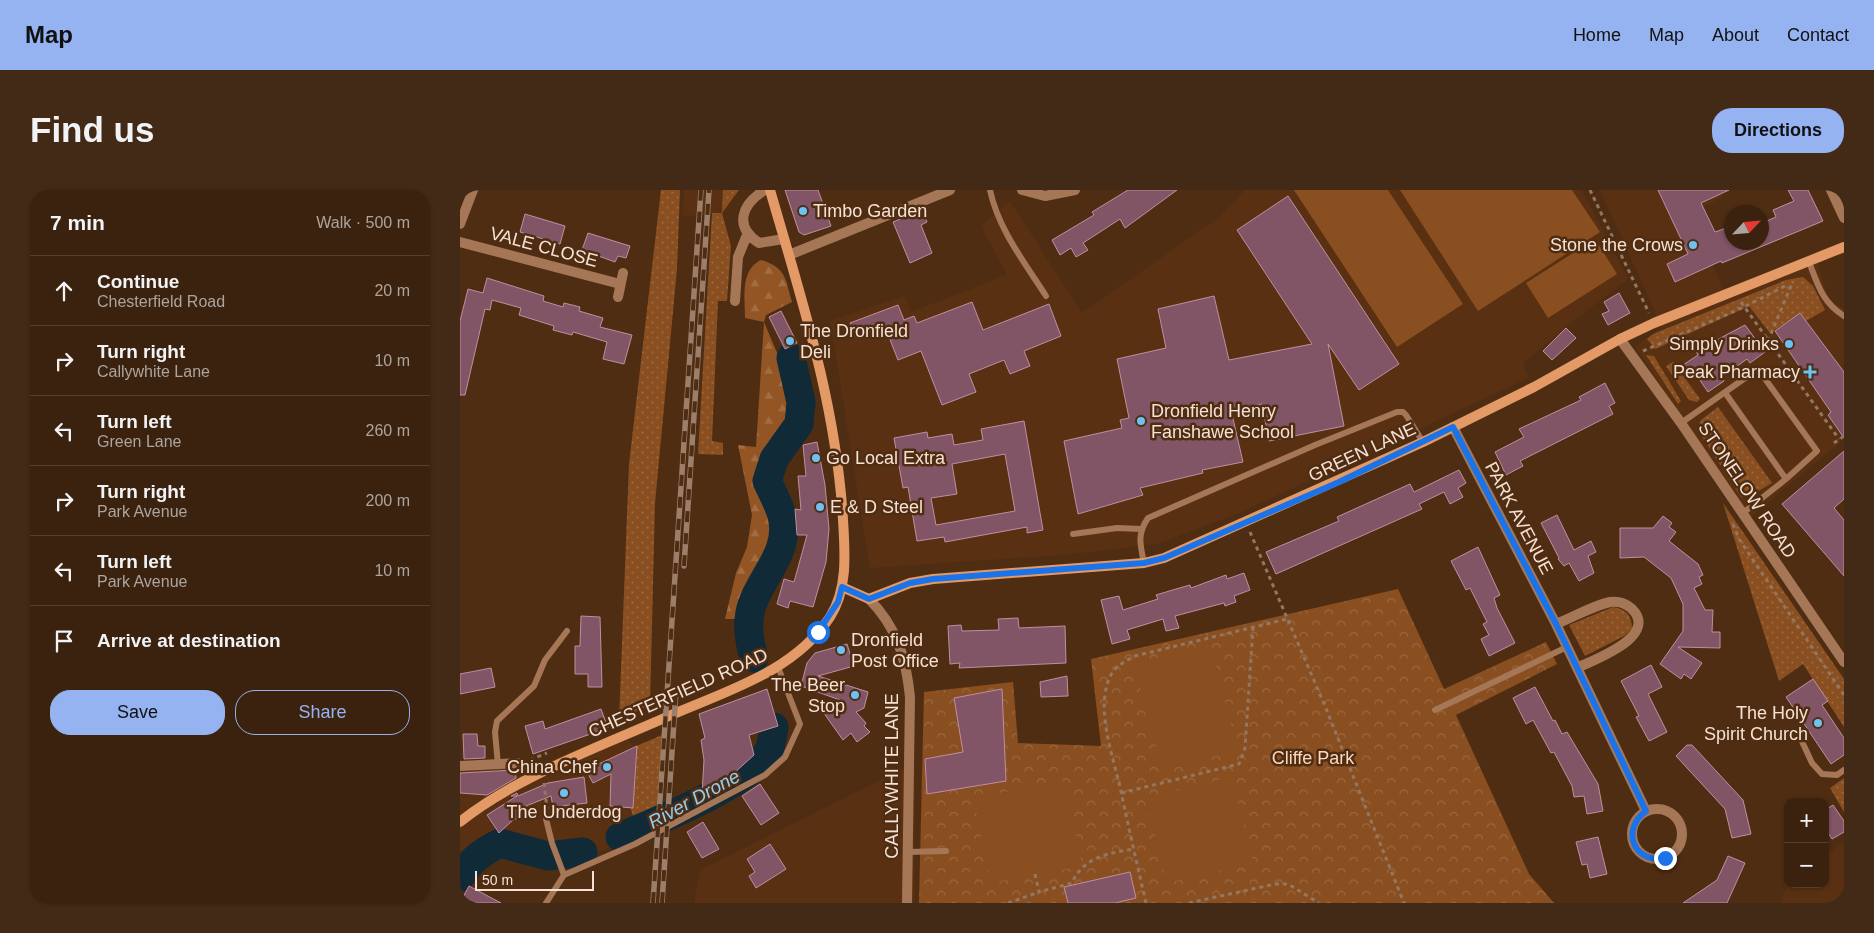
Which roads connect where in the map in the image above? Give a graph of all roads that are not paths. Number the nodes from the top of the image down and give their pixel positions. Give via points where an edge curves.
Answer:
1 (473, 190) edge
2 (765, 190) edge
3 (770, 190) edge
4 (950, 190) edge
5 (990, 190) edge
6 (1022, 190) edge
7 (1075, 190) edge
8 (1831, 190) edge
9 (1844, 218) edge
10 (460, 224) edge
11 (747, 235) junction
12 (784, 239) junction
13 (460, 242) edge
14 (1844, 247) edge
15 (788, 255) junction
16 (1805, 263) junction
17 (623, 273) dead end
18 (620, 284) junction
19 (1046, 296) dead end
20 (618, 297) dead end
21 (735, 301) dead end
22 (1844, 316) edge
23 (1620, 339) junction
24 (1726, 394) junction
25 (1682, 423) junction
26 (1453, 427) junction
27 (1422, 442) junction
28 (1786, 479) junction
29 (1743, 512) junction
30 (1141, 529) junction
31 (1073, 534) dead end
32 (1144, 563) junction
33 (842, 587) junction
34 (869, 599) junction
35 (1556, 624) junction
36 (567, 630) dead end
37 (1567, 647) junction
38 (1841, 651) edge
39 (1844, 662) edge
40 (778, 667) junction
41 (1577, 668) junction
42 (1435, 710) dead end
43 (1799, 735) dead end
44 (520, 763) dead end
45 (498, 765) junction
46 (460, 766) edge
47 (1844, 770) edge
48 (1646, 811) junction
49 (461, 820) edge
50 (546, 820) road end
51 (946, 851) dead end
52 (908, 852) junction
53 (564, 875) junction
54 (546, 903) edge
55 (907, 903) edge

1 - 10 street
2 - 11 street via 746,207
3 - 12 main road, CHESTERFIELD ROAD
4 - 15 street
5 - 19 lane via 994,207 1009,237
6 - 7 street via 1045,196
8 - 9 street
11 - 12 street via 759,243
11 - 21 street via 738,256
12 - 15 main road, CHESTERFIELD ROAD
13 - 18 street, VALE CLOSE
14 - 16 main road, GREEN LANE
15 - 33 main road, CHESTERFIELD ROAD via 816,347 830,415 841,493
16 - 22 lane via 1831,307
16 - 23 main road, GREEN LANE
17 - 18 street
18 - 20 street
23 - 25 street, STONELOW ROAD
23 - 26 main road, GREEN LANE
24 - 25 lane
24 - 28 lane
24 - 28 lane via 1758,369 1817,451
25 - 29 street, STONELOW ROAD
26 - 27 main road, GREEN LANE
26 - 35 street, PARK AVENUE
27 - 30 lane via 1406,415 1396,412 1148,518
27 - 32 main road, GREEN LANE via 1246,523 1164,558
28 - 29 lane
29 - 38 street, STONELOW ROAD
30 - 31 lane via 1117,528
30 - 32 lane via 1139,539
32 - 34 main road, GREEN LANE via 933,579 910,583
33 - 34 main road, CALLYWHITE LANE
33 - 40 main road, CHESTERFIELD ROAD via 829,618 805,645
34 - 52 street, CALLYWHITE LANE via 893,631 908,677
35 - 37 street, PARK AVENUE
35 - 41 street via 1610,602 1621,602 1636,614 1636,632 1629,642
36 - 45 lane via 545,660 534,686 497,721
37 - 41 street, PARK AVENUE
37 - 42 lane
38 - 39 street, STONELOW ROAD
40 - 49 main road, CHESTERFIELD ROAD via 543,773
40 - 53 lane via 800,724 785,757 765,775 692,815
41 - 48 street, PARK AVENUE
43 - 47 lane via 1812,763 1822,774 1837,775
44 - 45 street
45 - 46 street
48 - 48 street via 1662,809 1676,817 1682,840 1673,854 1665,858 1648,858 1636,848 1632,840 1634,823
50 - 53 lane
51 - 52 lane
52 - 55 street, CALLYWHITE LANE
53 - 54 lane

